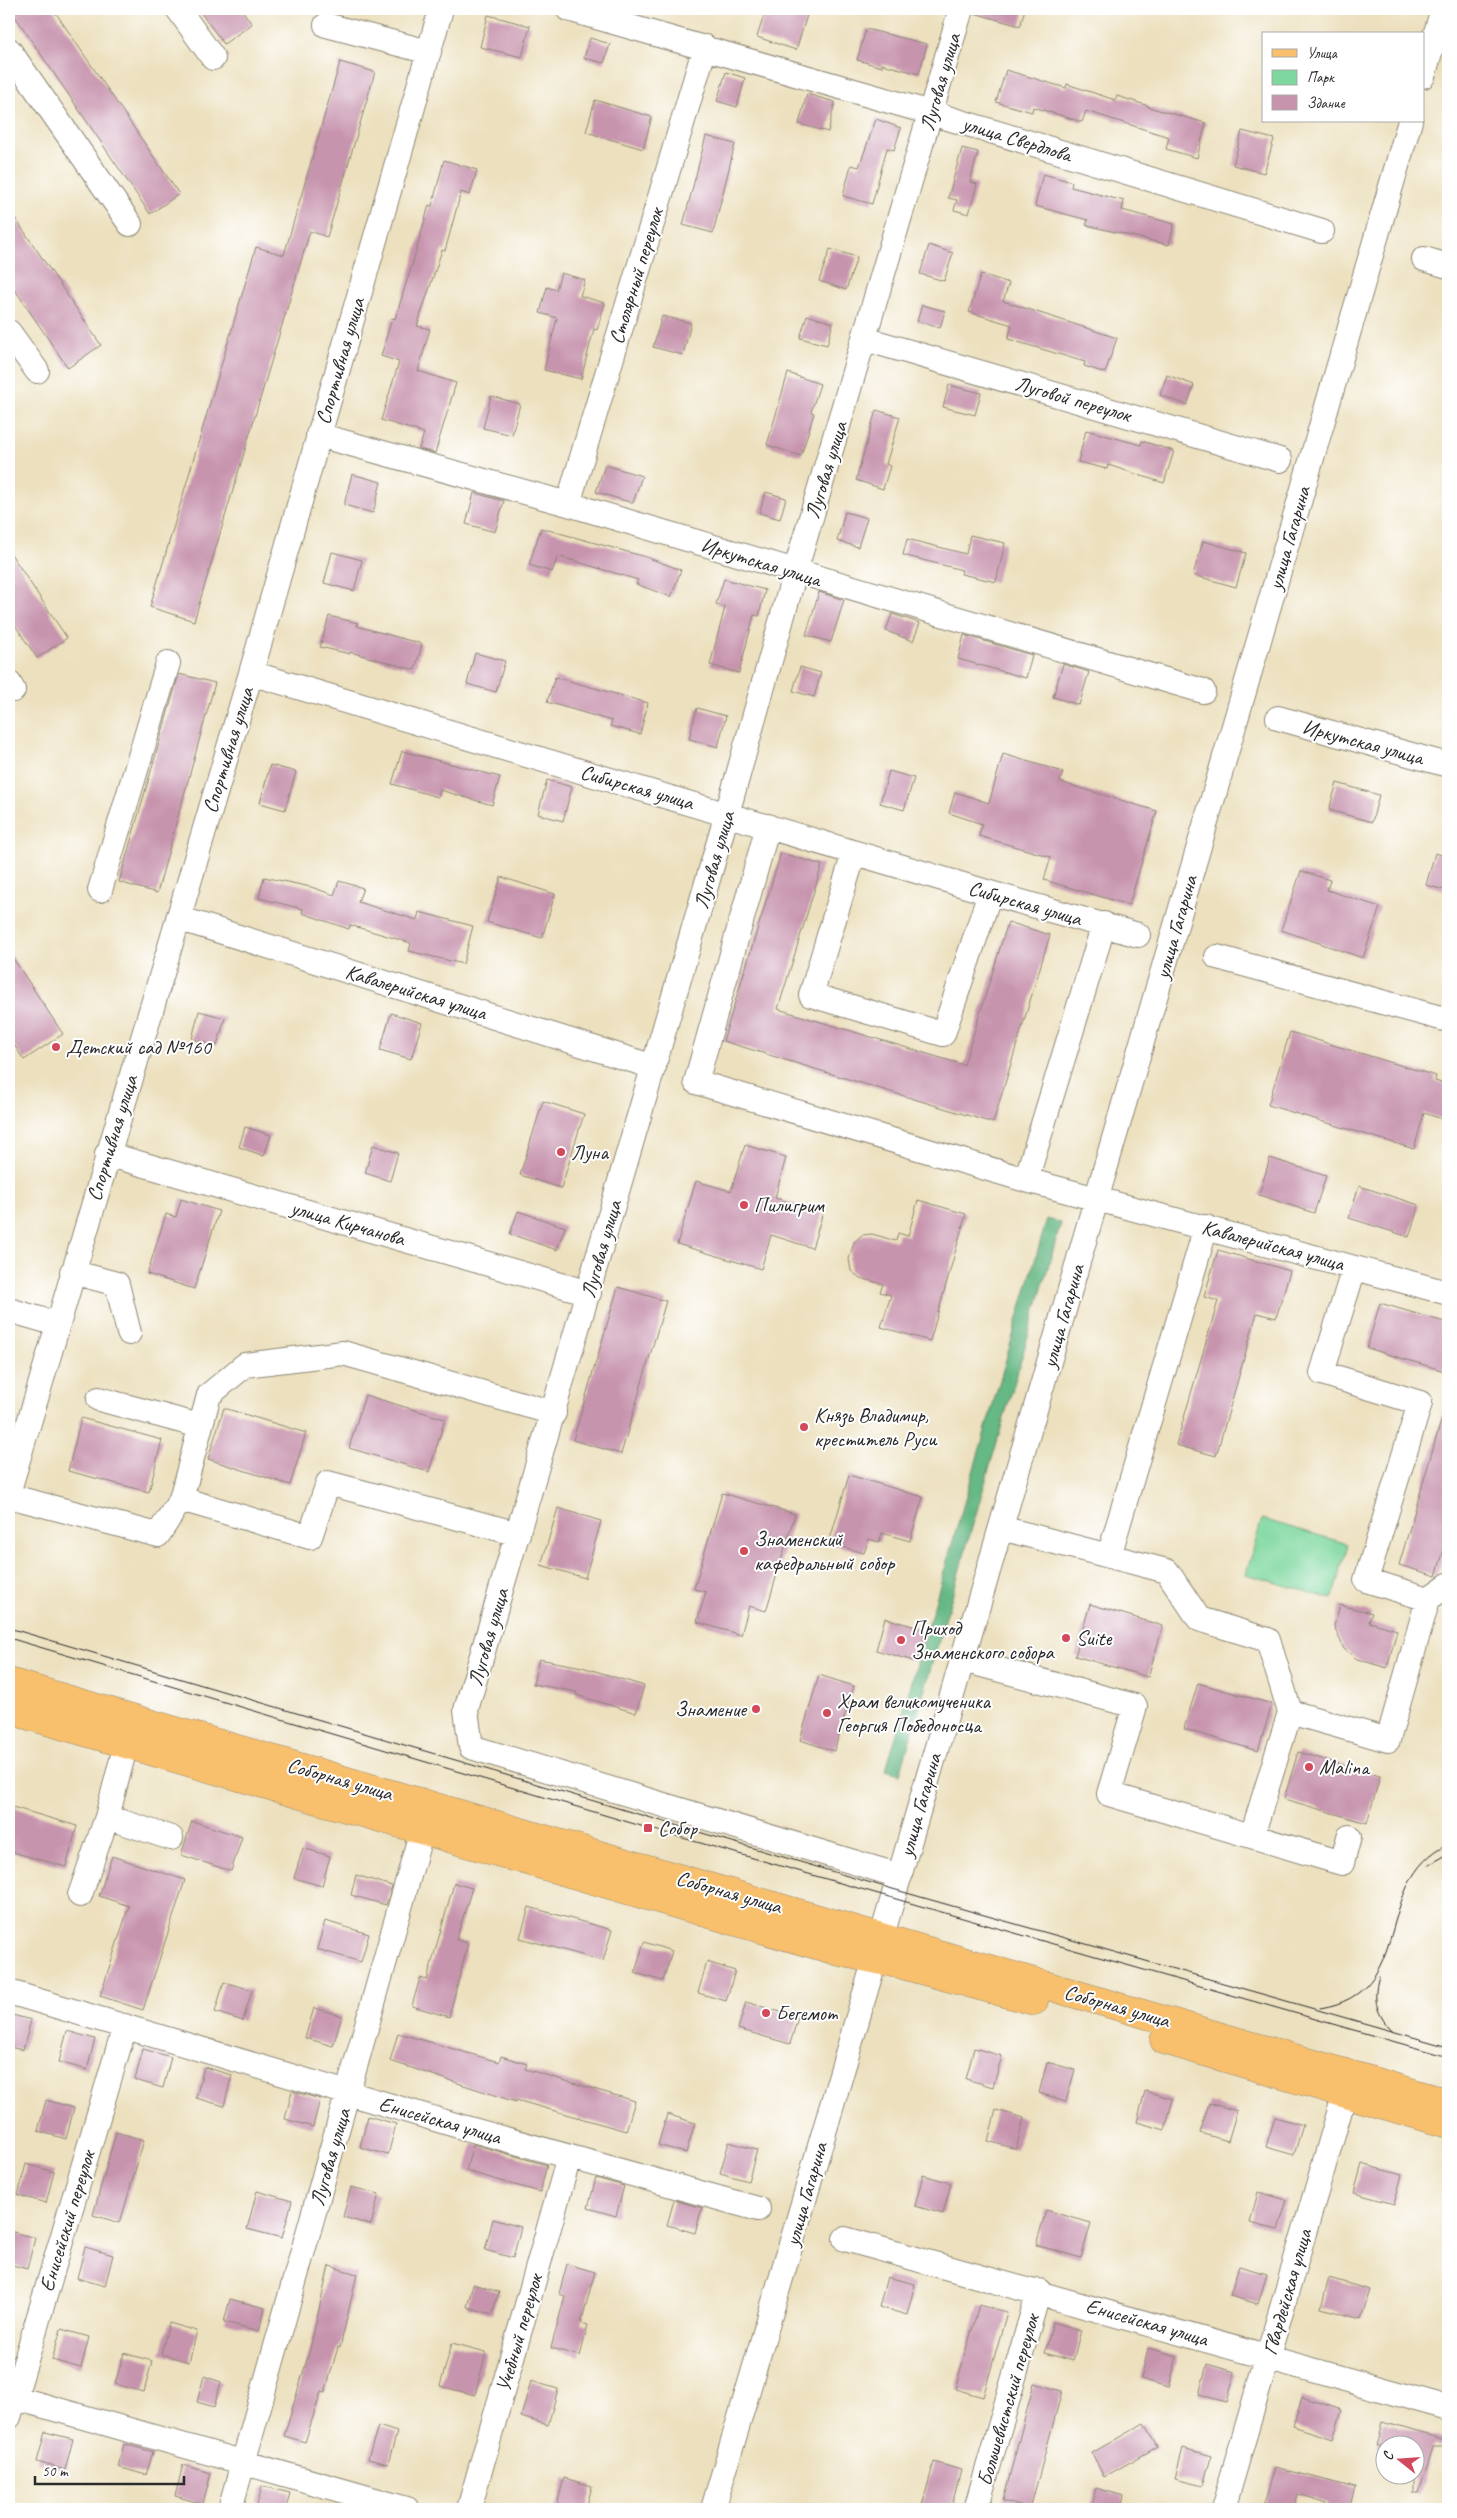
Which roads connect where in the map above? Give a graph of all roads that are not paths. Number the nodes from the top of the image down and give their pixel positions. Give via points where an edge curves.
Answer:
1 (178, 9) edge
2 (441, 9) edge
3 (568, 9) edge
4 (961, 9) edge
5 (1443, 9) edge
6 (326, 25) dead end
7 (705, 47) junction
8 (9, 50) edge
9 (428, 52) junction
10 (213, 58) dead end
11 (1424, 73) edge
12 (931, 113) junction
13 (1410, 122) edge
14 (130, 224) dead end
15 (1322, 231) dead end
16 (1424, 259) dead end
17 (1448, 266) edge
18 (9, 332) edge
19 (865, 339) junction
20 (37, 372) dead end
21 (318, 435) junction
22 (1280, 460) dead end
23 (568, 504) junction
24 (795, 572) junction
25 (168, 663) dead end
26 (251, 673) junction
27 (1203, 690) dead end
28 (1278, 718) dead end
29 (1448, 765) edge
30 (728, 814) junction
31 (768, 826) junction
32 (854, 853) junction
33 (100, 890) dead end
34 (990, 893) junction
35 (178, 918) junction
36 (1104, 924) junction
37 (1138, 935) dead end
38 (1217, 957) dead end
39 (1448, 1020) edge
40 (654, 1067) junction
41 (107, 1154) junction
42 (1026, 1180) junction
43 (1097, 1198) junction
44 (1206, 1227) junction
45 (1354, 1268) junction
46 (72, 1272) junction
47 (589, 1293) junction
48 (1448, 1293) edge
49 (9, 1310) edge
50 (57, 1324) junction
51 (130, 1333) dead end
52 (99, 1399) dead end
53 (554, 1413) junction
54 (200, 1426) junction
55 (9, 1490) edge
56 (9, 1496) edge
57 (181, 1499) junction
58 (1001, 1528) junction
59 (518, 1534) junction
60 (1110, 1556) junction
61 (1448, 1585) edge
62 (1428, 1599) junction
63 (963, 1660) junction
64 (9, 1682) edge
65 (9, 1710) edge
66 (1290, 1712) junction
67 (126, 1744) junction
68 (106, 1817) junction
69 (426, 1818) junction
70 (1252, 1836) junction
71 (1349, 1837) dead end
72 (171, 1838) dead end
73 (900, 1876) junction
74 (80, 1896) dead end
75 (878, 1948) junction
76 (9, 1992) edge
77 (125, 2026) junction
78 (1348, 2084) junction
79 (348, 2094) junction
80 (1448, 2103) edge
81 (1448, 2124) edge
82 (569, 2157) junction
83 (758, 2209) dead end
84 (846, 2239) dead end
85 (1039, 2292) junction
86 (1268, 2356) junction
87 (11, 2403) edge
88 (1448, 2408) edge
89 (244, 2464) junction
90 (230, 2509) edge
91 (407, 2509) edge
92 (469, 2509) edge
93 (713, 2509) edge
94 (976, 2509) edge
95 (1222, 2509) edge

1 - 10 street
2 - 9 street, Спортивная улица
3 - 7 street, улица Свердлова
4 - 12 street, Луговая улица
5 - 11 street
6 - 9 street
7 - 12 street, улица Свердлова
7 - 23 street, Столярный переулок
8 - 14 street
9 - 21 street, Спортивная улица
12 - 15 street, улица Свердлова
12 - 19 street, Луговая улица
13 - 43 street, улица Гагарина
16 - 17 street
18 - 20 street
19 - 22 street, Луговой переулок
19 - 24 street, Луговая улица
21 - 23 street, Иркутская улица
21 - 26 street, Спортивная улица
23 - 24 street, Иркутская улица
24 - 27 street, Иркутская улица
24 - 30 street, Луговая улица
25 - 33 street
26 - 30 street, Сибирская улица
26 - 35 street, Спортивная улица
28 - 29 street, Иркутская улица
30 - 31 street, Сибирская улица
30 - 40 street, Луговая улица
31 - 32 street, Сибирская улица
31 - 42 street, Кавалерийская улица via 696,1082
32 - 34 street, Сибирская улица
32 - 34 street via 811,995 905,1023 943,1034
34 - 36 street, Сибирская улица
35 - 40 street, Кавалерийская улица
35 - 41 street, Спортивная улица
36 - 37 street, Сибирская улица
36 - 42 street
38 - 39 street
40 - 47 street, Луговая улица
41 - 46 street, Спортивная улица
41 - 47 street, улица Кирчанова
42 - 43 street, Кавалерийская улица
43 - 44 street, Кавалерийская улица
43 - 58 street, улица Гагарина
44 - 45 street, Кавалерийская улица
44 - 60 street
45 - 48 street, Кавалерийская улица
45 - 62 street via 1322,1373 1420,1403 1366,1580
46 - 50 street, Спортивная улица
46 - 51 street via 117,1284
47 - 53 street, Луговая улица
49 - 50 street
50 - 55 street, Спортивная улица
52 - 54 street
53 - 54 street via 343,1353 246,1365 208,1395
53 - 59 street, Луговая улица
54 - 57 street
56 - 57 street via 158,1536
57 - 59 street via 310,1537 328,1483
58 - 60 street
58 - 63 street, улица Гагарина
59 - 73 street, Луговая улица via 466,1710 471,1747
60 - 66 street via 1167,1571 1199,1619 1268,1640
61 - 62 street
62 - 66 street via 1388,1740
63 - 70 street via 1135,1706 1109,1794
63 - 73 street, улица Гагарина
64 - 69 main road, Соборная улица
65 - 67 main road, Соборная улица
66 - 70 street
67 - 68 street
67 - 69 main road, Соборная улица
68 - 72 street
68 - 74 street
69 - 75 main road, Соборная улица
69 - 79 street, Луговая улица
70 - 71 street via 1342,1863
73 - 75 street, улица Гагарина
75 - 78 main road, Соборная улица
75 - 93 street, улица Гагарина
76 - 77 street, Енисейская улица
77 - 79 street, Енисейская улица
77 - 87 street, Енисейский переулок
78 - 80 main road, Соборная улица
78 - 81 main road, Соборная улица
78 - 86 street, Гвардейская улица
79 - 82 street, Енисейская улица
79 - 89 street, Луговая улица
82 - 83 street, Енисейская улица
82 - 92 street, Учебный переулок
84 - 85 street, Енисейская улица
85 - 86 street, Енисейская улица
85 - 94 street, Большевистский переулок
86 - 88 street, Енисейская улица
86 - 95 street, Гвардейская улица
87 - 89 street
89 - 90 street, Луговая улица
89 - 91 street

